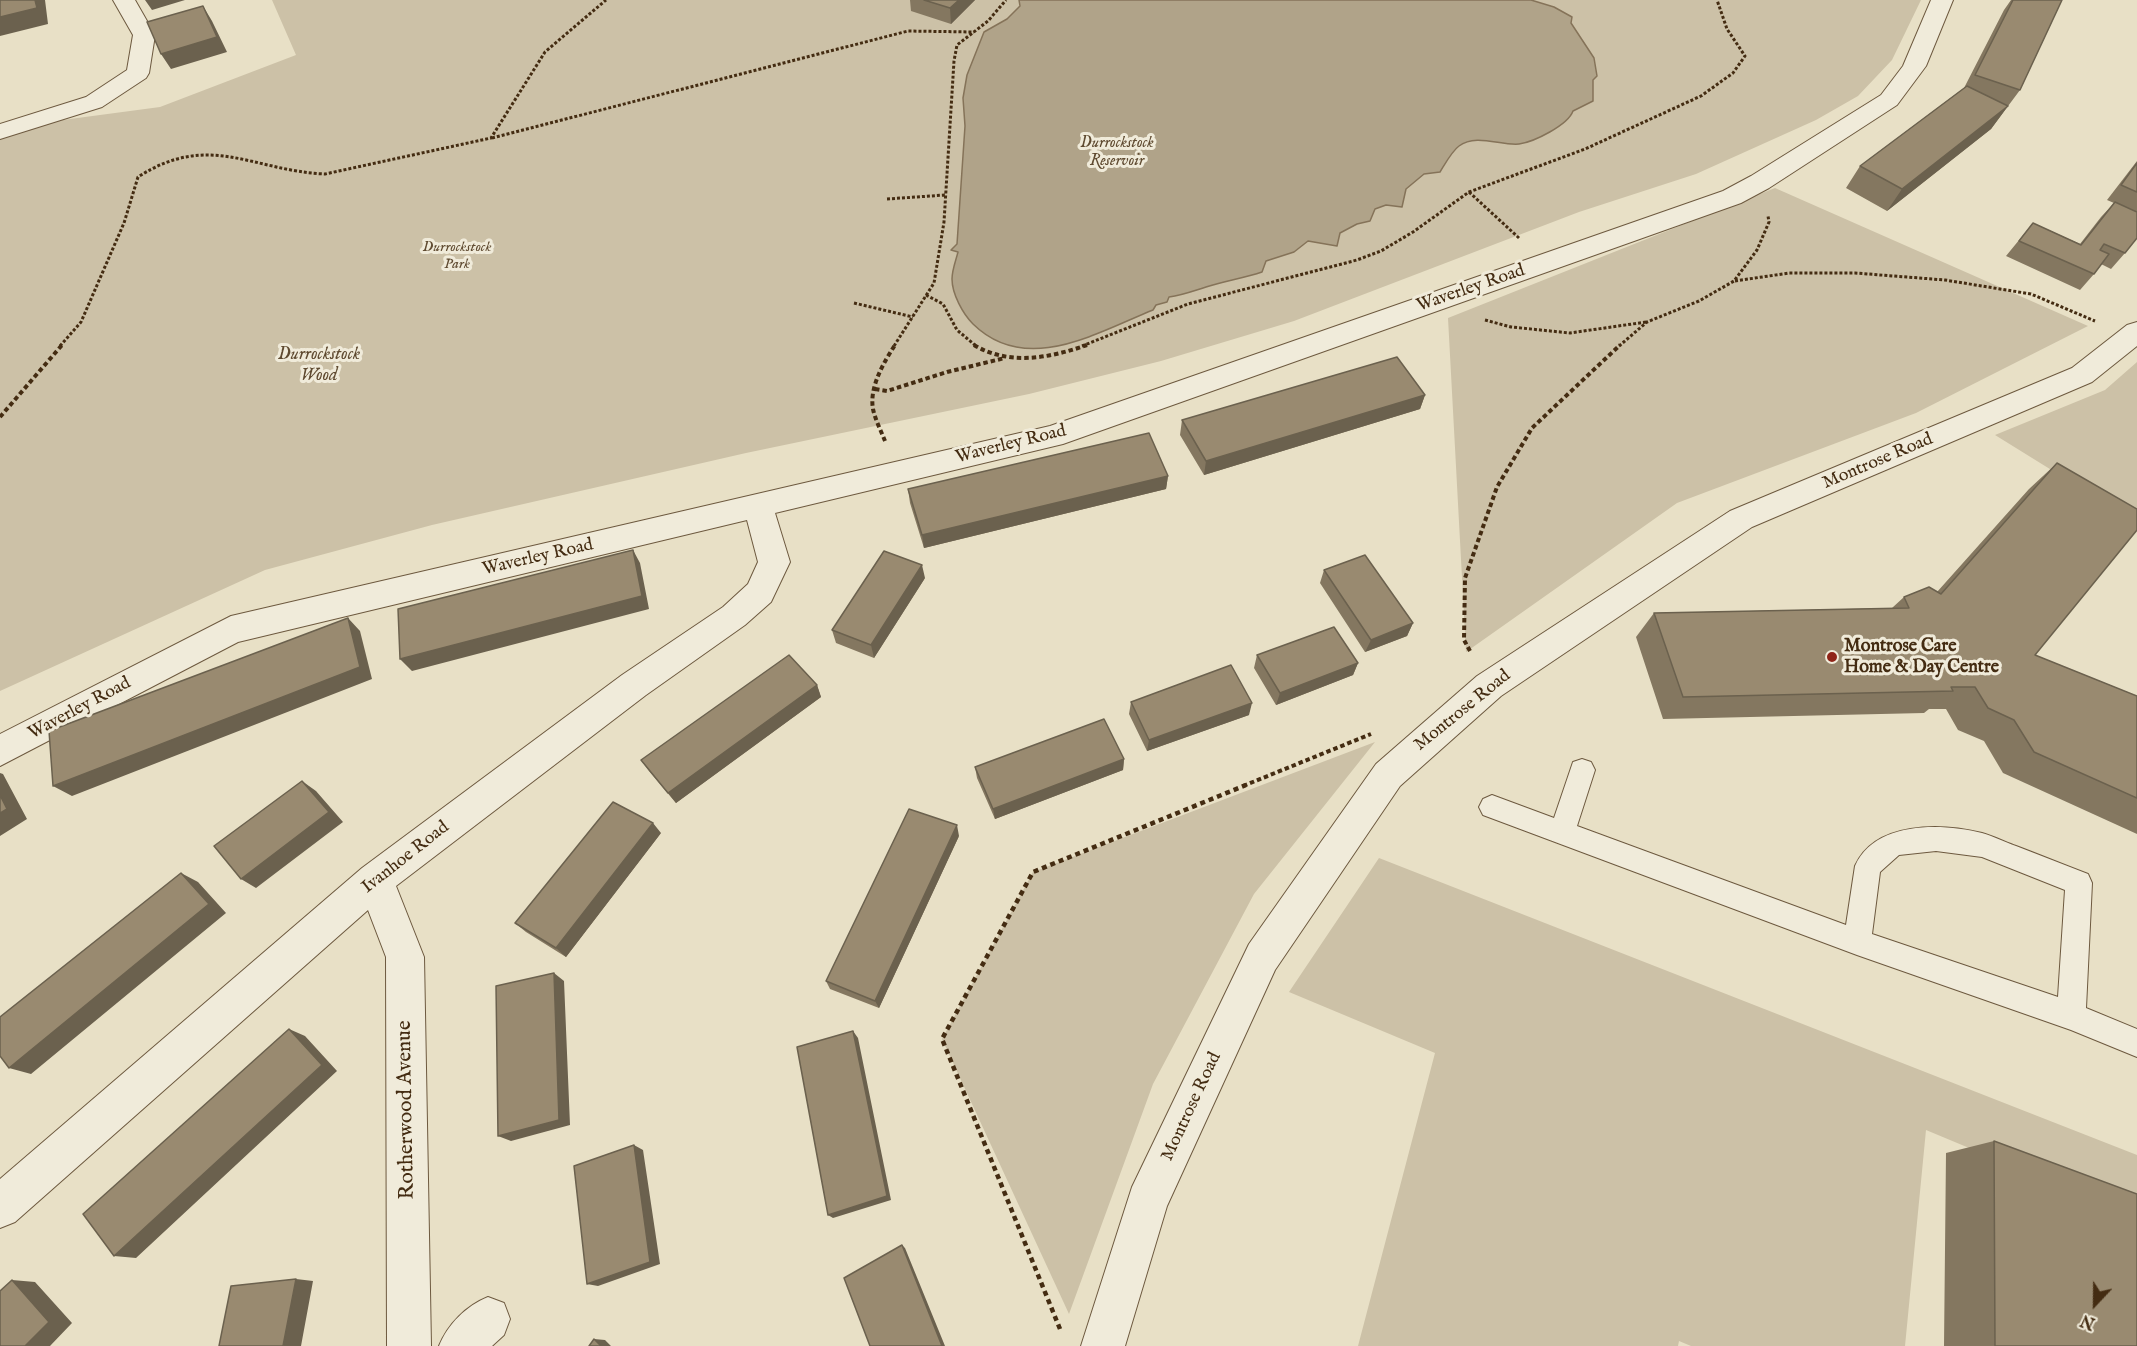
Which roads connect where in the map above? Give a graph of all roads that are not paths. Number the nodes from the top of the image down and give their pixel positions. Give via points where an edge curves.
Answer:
1 (124, 0) edge
2 (1942, 0) edge
3 (0, 132) edge
4 (2135, 334) edge
5 (758, 506) junction
6 (0, 751) edge
7 (1582, 770) dead end
8 (1492, 807) dead end
9 (1562, 834) junction
10 (375, 880) junction
11 (1857, 942) junction
12 (2071, 1016) junction
13 (2137, 1043) edge
14 (0, 1207) edge
15 (409, 1346) edge
16 (1103, 1346) edge

1 - 3 street via 144,35 138,73 94,102
2 - 5 street, Waverley Road via 1901,89 1732,197 1053,436
4 - 16 street, Montrose Road via 2082,375 1741,519 1489,686 1388,774 1262,957 1147,1202
5 - 6 street, Waverley Road via 231,630
5 - 10 street, Ivanhoe Road via 774,562 760,593
7 - 9 lane
8 - 9 lane
9 - 11 lane
10 - 14 street, Ivanhoe Road
10 - 15 street, Rotherwood Avenue via 405,957
11 - 12 lane
11 - 12 lane via 1868,866 1893,844 1936,839 1982,846 2079,883
12 - 13 lane

